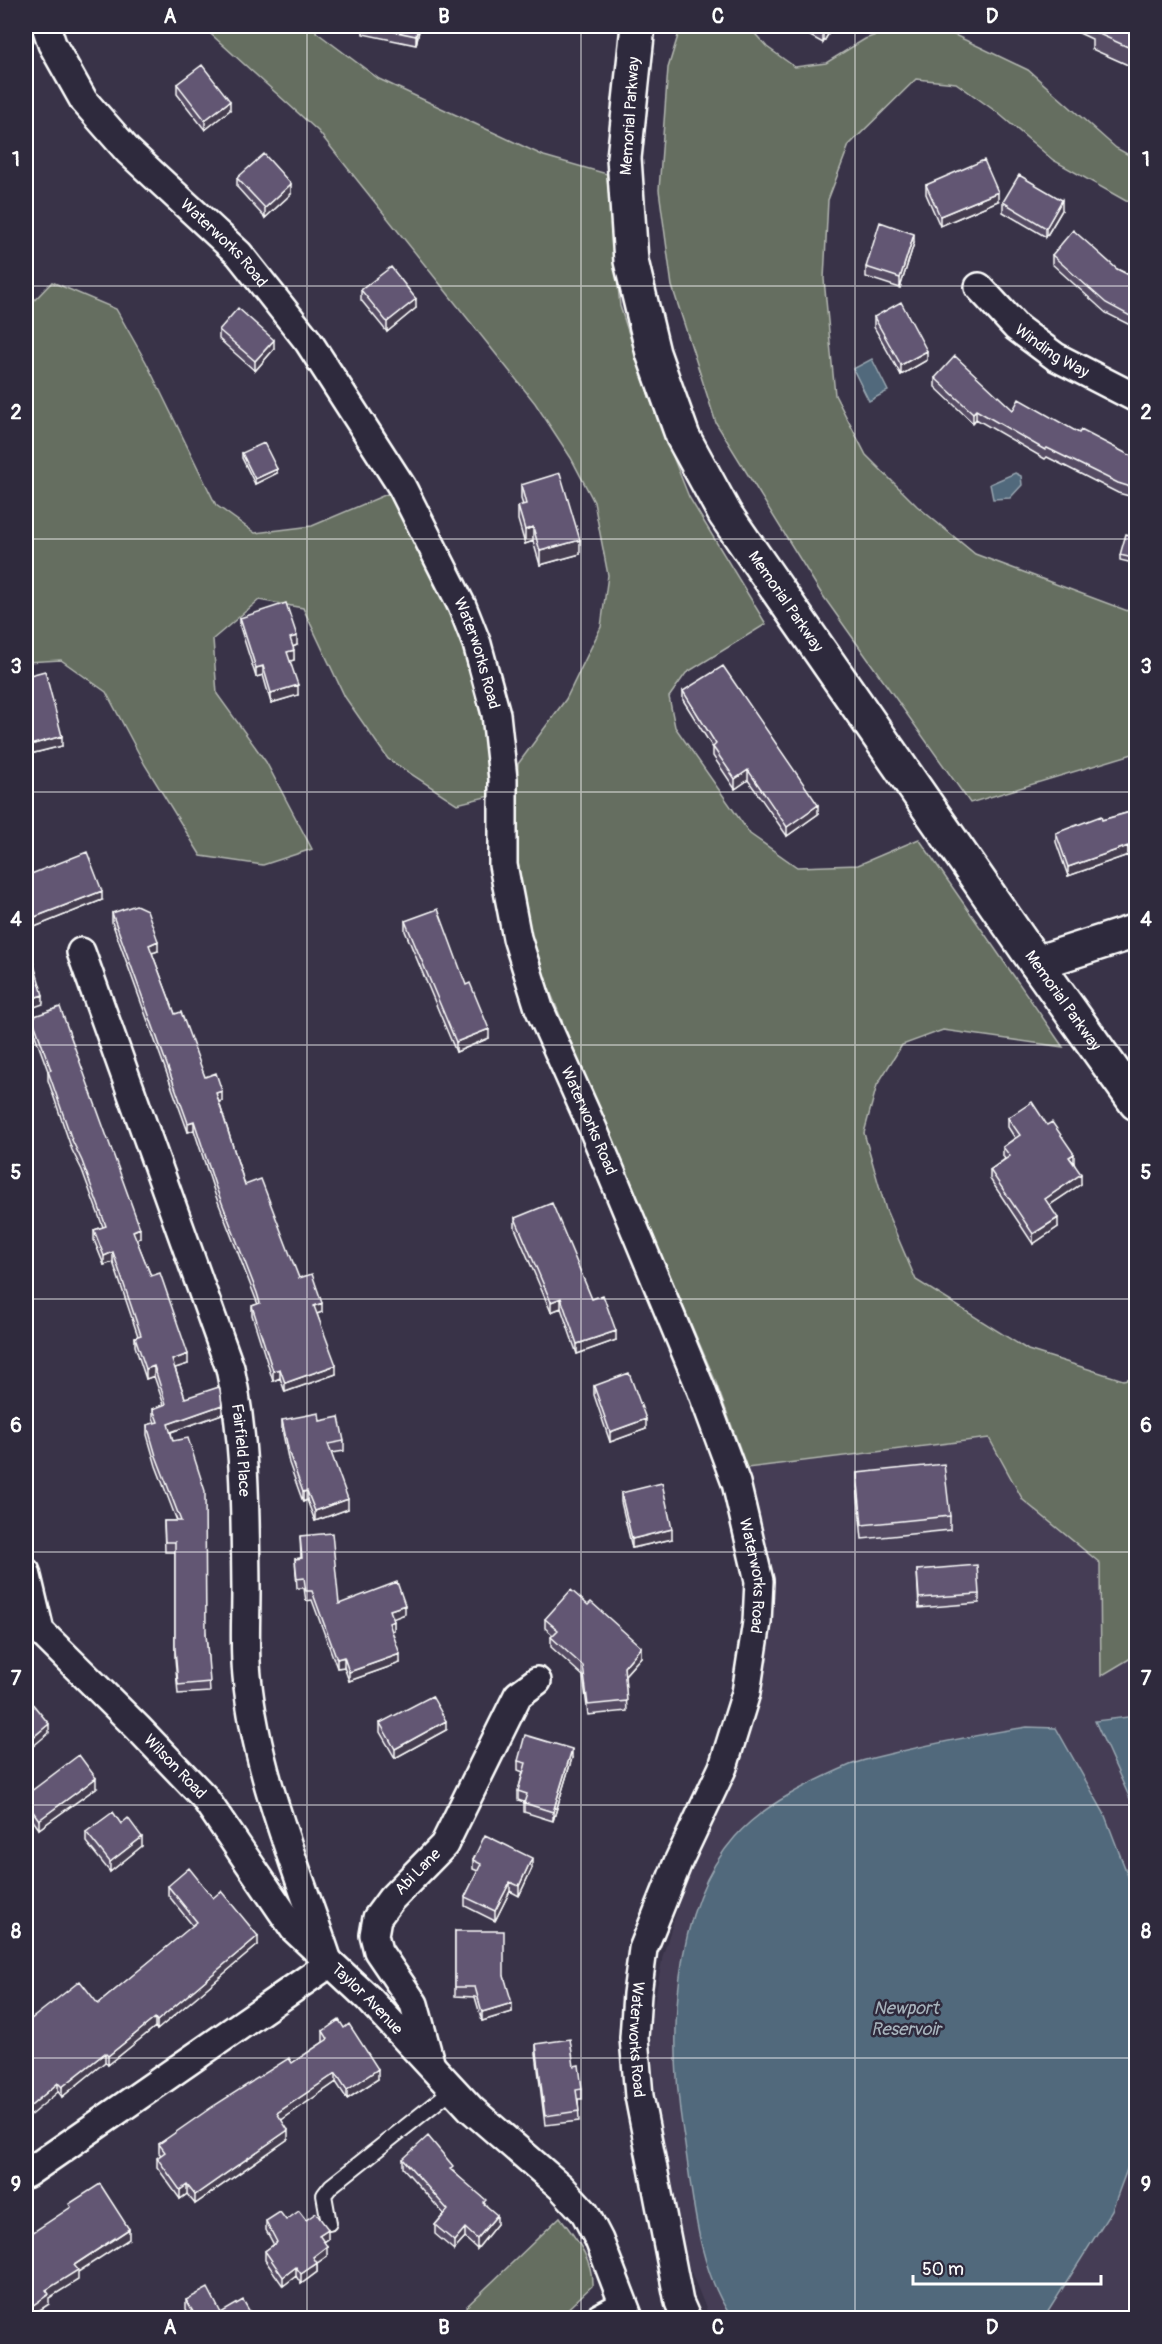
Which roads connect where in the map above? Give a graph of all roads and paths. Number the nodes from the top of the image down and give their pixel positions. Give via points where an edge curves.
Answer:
1 (46, 26) edge
2 (638, 26) edge
3 (979, 287) dead end
4 (1137, 398) edge
5 (1137, 931) edge
6 (81, 952) dead end
7 (1036, 963) junction
8 (1137, 1103) edge
9 (26, 1572) edge
10 (33, 1624) edge
11 (537, 1681) dead end
12 (329, 1964) junction
13 (432, 2069) junction
14 (452, 2090) junction
15 (26, 2174) edge
16 (329, 2223) dead end
17 (626, 2312) edge
18 (599, 2319) edge
19 (686, 2319) edge

1 - 19 street, Waterworks Road via 84,101 128,151 239,254 308,342 402,488 462,606 496,714 503,779 503,865 517,938 539,1008 670,1314 736,1483 759,1581 746,1693 723,1767 643,1949 634,2038 641,2107 679,2302
2 - 7 main road, Memorial Parkway via 624,158 631,261 653,353 683,437 725,514
3 - 4 street, Winding Way via 1017,328 1056,357
5 - 7 main road
6 - 12 street, Fairfield Place via 230,1368 238,1403 241,1446 247,1675 255,1729 271,1790
7 - 8 main road, Memorial Parkway
9 - 10 street, Wilson Road
10 - 12 street, Wilson Road via 204,1797 294,1929
11 - 13 street, Abi Lane via 518,1695 444,1845 377,1918 374,1935 378,1951 414,2004
12 - 13 street, Taylor Avenue via 369,1999
12 - 15 street, Taylor Avenue
13 - 14 street, Taylor Avenue
14 - 16 lane via 331,2186 324,2195
14 - 17 street, Taylor Avenue via 585,2212
17 - 18 street

